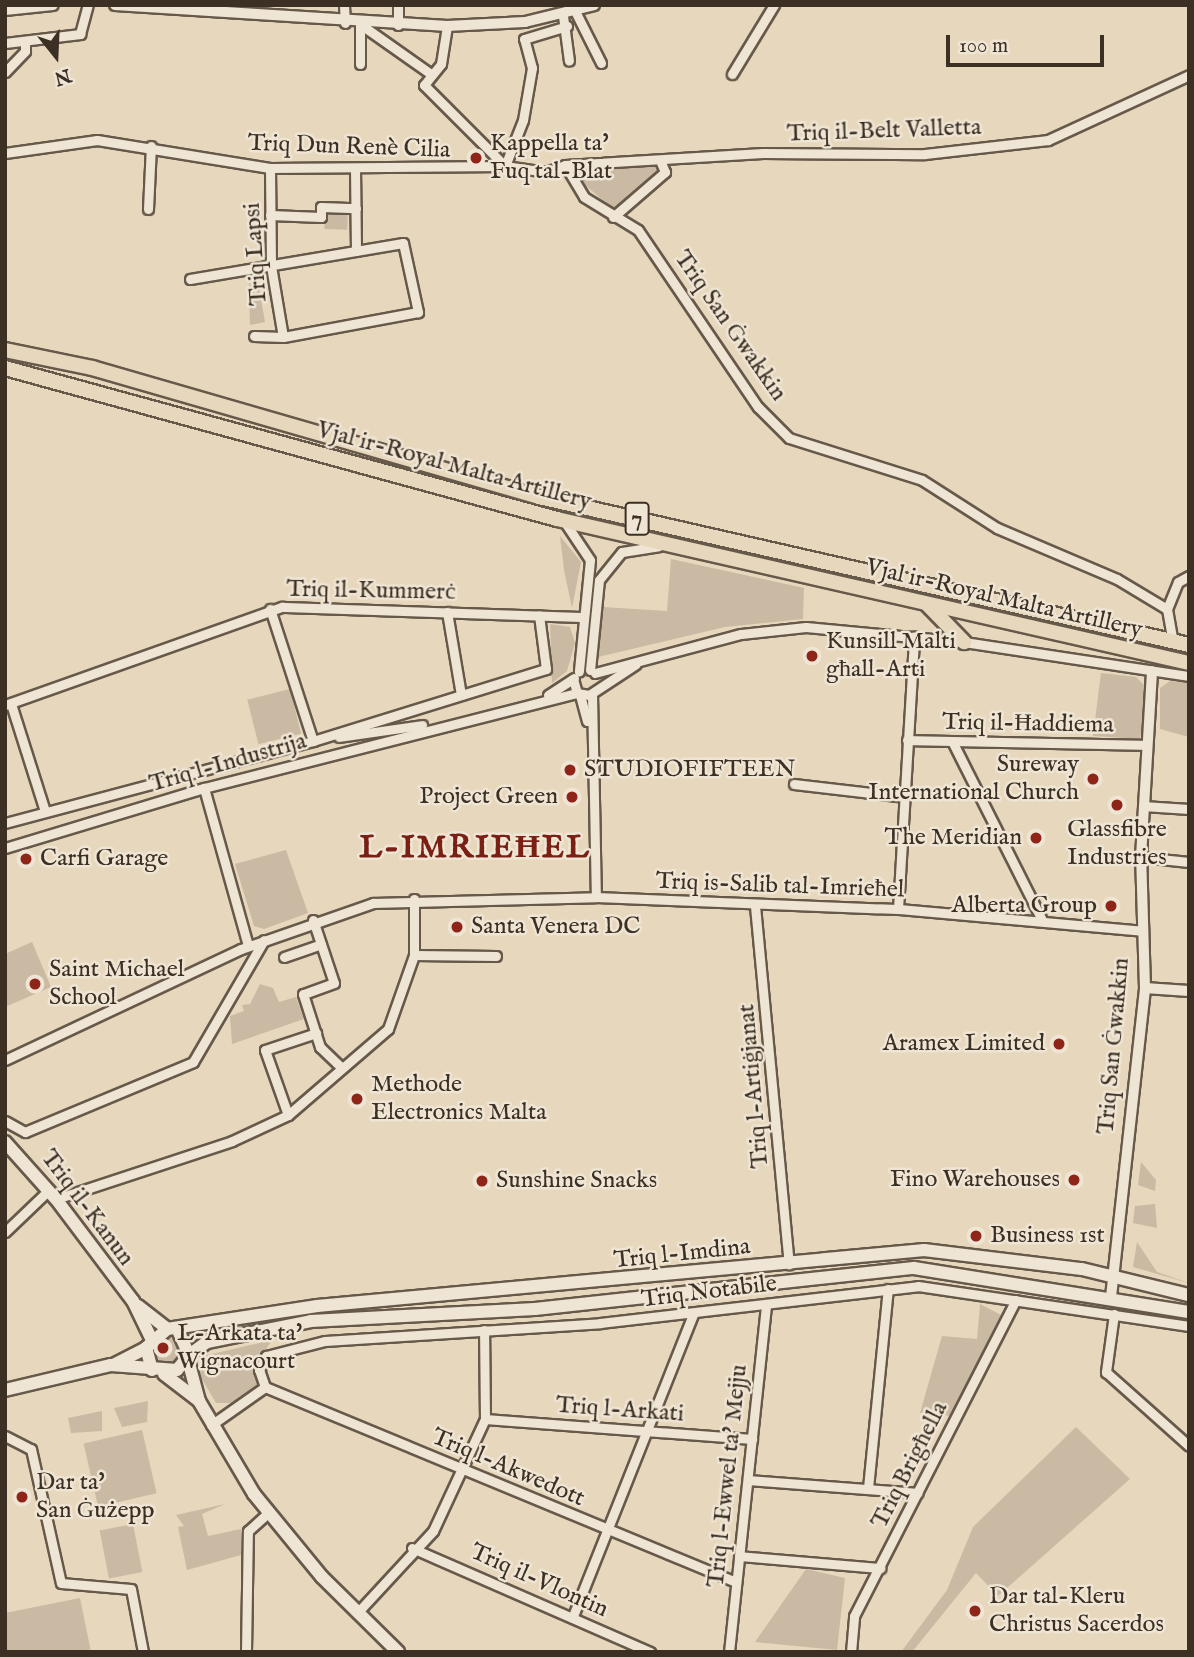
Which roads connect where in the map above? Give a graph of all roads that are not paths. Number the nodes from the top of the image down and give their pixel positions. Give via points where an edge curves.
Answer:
1 (53, 5) edge
2 (88, 5) edge
3 (115, 5) edge
4 (344, 5) edge
5 (398, 5) edge
6 (594, 5) edge
7 (774, 5) edge
8 (28, 7) edge
9 (5, 10) edge
10 (576, 13) junction
11 (565, 21) junction
12 (345, 23) junction
13 (360, 24) junction
14 (398, 25) junction
15 (447, 26) junction
16 (25, 41) junction
17 (5, 43) edge
18 (569, 61) dead end
19 (601, 63) dead end
20 (360, 64) dead end
21 (5, 72) edge
22 (431, 74) junction
23 (732, 74) dead end
24 (1189, 75) edge
25 (152, 146) junction
26 (5, 153) edge
27 (660, 160) junction
28 (565, 165) junction
29 (505, 166) junction
30 (271, 168) junction
31 (355, 168) junction
32 (356, 208) junction
33 (148, 209) dead end
34 (270, 215) junction
35 (613, 217) junction
36 (356, 251) junction
37 (271, 266) junction
38 (190, 279) dead end
39 (254, 336) dead end
40 (283, 337) junction
41 (5, 350) edge
42 (5, 359) edge
43 (92, 368) junction
44 (5, 369) edge
45 (5, 376) edge
46 (78, 387) junction
47 (557, 519) junction
48 (668, 546) junction
49 (1189, 576) edge
50 (928, 605) junction
51 (270, 610) junction
52 (1167, 610) junction
53 (446, 612) junction
54 (539, 615) junction
55 (584, 617) junction
56 (915, 636) junction
57 (964, 642) junction
58 (1172, 642) junction
59 (1189, 645) edge
60 (653, 655) junction
61 (1189, 663) edge
62 (1152, 671) junction
63 (592, 672) junction
64 (576, 675) junction
65 (1189, 676) edge
66 (595, 690) junction
67 (579, 694) junction
68 (461, 695) junction
69 (545, 697) junction
70 (8, 704) edge
71 (462, 720) junction
72 (590, 733) junction
73 (907, 740) junction
74 (313, 741) junction
75 (953, 743) junction
76 (1147, 746) junction
77 (794, 783) dead end
78 (204, 788) junction
79 (905, 797) junction
80 (1143, 806) junction
81 (1189, 809) edge
82 (45, 811) junction
83 (5, 823) edge
84 (5, 848) edge
85 (1141, 858) junction
86 (1189, 862) edge
87 (596, 897) junction
88 (414, 899) junction
89 (755, 906) junction
90 (898, 909) junction
91 (1041, 919) junction
92 (313, 920) junction
93 (1143, 931) junction
94 (264, 940) junction
95 (321, 944) junction
96 (248, 946) junction
97 (414, 955) junction
98 (496, 956) dead end
99 (284, 957) dead end
100 (1145, 988) junction
101 (1189, 991) edge
102 (316, 1033) junction
103 (5, 1060) edge
104 (342, 1068) junction
105 (288, 1115) junction
106 (5, 1121) edge
107 (5, 1142) edge
108 (53, 1194) junction
109 (5, 1231) edge
110 (789, 1264) junction
111 (1116, 1277) junction
112 (888, 1289) junction
113 (1189, 1295) edge
114 (1111, 1297) junction
115 (1016, 1300) junction
116 (132, 1301) junction
117 (766, 1305) junction
118 (1189, 1312) edge
119 (693, 1314) junction
120 (1114, 1314) junction
121 (1189, 1326) edge
122 (173, 1329) junction
123 (484, 1330) junction
124 (149, 1343) junction
125 (188, 1358) junction
126 (111, 1366) junction
127 (158, 1372) junction
128 (265, 1387) junction
129 (5, 1390) edge
130 (199, 1401) junction
131 (485, 1419) junction
132 (211, 1425) junction
133 (649, 1432) junction
134 (5, 1436) edge
135 (752, 1439) junction
136 (1189, 1446) edge
137 (462, 1468) junction
138 (749, 1480) junction
139 (868, 1488) junction
140 (918, 1493) junction
141 (268, 1513) junction
142 (608, 1532) junction
143 (412, 1548) junction
144 (739, 1556) junction
145 (880, 1568) junction
146 (736, 1582) junction
147 (357, 1613) junction
148 (573, 1616) junction
149 (143, 1652) edge
150 (246, 1652) edge
151 (398, 1652) edge
152 (650, 1652) edge
153 (729, 1652) edge
154 (851, 1652) edge

1 - 8 street
2 - 16 street via 80,34
3 - 12 street
4 - 12 street
5 - 14 street
6 - 10 street
7 - 23 street
8 - 9 street
10 - 11 street
10 - 19 street
11 - 15 street
11 - 18 street
11 - 29 street via 524,39 532,68 523,120
12 - 13 street
13 - 14 street
13 - 20 street
13 - 22 street
14 - 15 street
15 - 22 street via 441,64
16 - 17 street
16 - 21 street via 25,51
22 - 29 street via 424,85 432,98
24 - 27 street, Triq il-Belt Valletta via 1048,140 926,154
25 - 26 street, Triq Dun Renè Cilia via 97,140
25 - 30 street, Triq Dun Renè Cilia
25 - 33 street
27 - 28 street, Triq il-Belt Valletta
27 - 35 street via 665,172
28 - 29 street, Triq Dun Renè Cilia via 546,173
28 - 35 street, Triq San Ġwakkin via 584,197
29 - 31 street, Triq Dun Renè Cilia
30 - 31 street, Triq Dun Renè Cilia
30 - 34 street, Triq Lapsi
31 - 32 street
32 - 34 street via 321,207 321,217
32 - 36 street
34 - 37 street, Triq Lapsi
35 - 52 street, Triq San Ġwakkin via 638,230 758,407 789,438 941,488 997,528 1117,579
36 - 37 street
36 - 40 street via 403,243 418,312
37 - 38 street
37 - 40 street, Triq Lapsi
39 - 40 street
41 - 43 highway
42 - 43 highway, 7
43 - 58 highway, Vjal ir-Royal Malta Artillery / 7 via 539,497
44 - 46 highway, 7
45 - 46 highway
46 - 47 highway, Vjal ir-Royal Malta Artillery / 7
47 - 48 highway, Vjal ir-Royal Malta Artillery / 7
47 - 55 street via 573,528 590,560
48 - 50 highway, Vjal ir-Royal Malta Artillery / 7
48 - 63 street via 622,552 599,580
49 - 52 street via 1178,582
50 - 57 highway
50 - 61 highway, Vjal ir-Royal Malta Artillery / 7
51 - 53 street, Triq il-Kummerċ
51 - 70 street, Triq il-Kummerċ
51 - 74 street
52 - 58 street
53 - 54 street, Triq il-Kummerċ
53 - 68 street
54 - 55 street, Triq il-Kummerċ
54 - 68 street, Triq l-Industrija via 546,669
55 - 64 street
56 - 57 street
56 - 60 street via 806,627 741,634
56 - 73 street
57 - 62 street
58 - 59 highway, Vjal ir-Royal Malta Artillery / 7
60 - 63 street
60 - 66 street
62 - 65 street
62 - 76 street, Triq San Ġwakkin
63 - 64 street
63 - 66 street
64 - 67 street
64 - 69 street, Triq l-Industrija
66 - 67 street, Triq l-Industrija
66 - 72 street
67 - 69 street, Triq l-Industrija
67 - 72 street
68 - 74 street, Triq l-Industrija
69 - 71 street, Triq l-Industrija
70 - 82 street
71 - 74 street, Triq l-Industrija
71 - 78 street, Triq l-Industrija
72 - 87 street
73 - 75 street, Triq il-Ħaddiema
73 - 79 street
74 - 82 street, Triq l-Industrija
75 - 76 street, Triq il-Ħaddiema
75 - 91 street
76 - 80 street, Triq San Ġwakkin
77 - 79 street
78 - 84 street, Triq l-Industrija
78 - 96 street
79 - 90 street
80 - 81 street
80 - 85 street, Triq San Ġwakkin
82 - 83 street, Triq l-Industrija
85 - 86 street
85 - 93 street, Triq San Ġwakkin
87 - 88 street, Triq is-Salib tal-Imrieħel
87 - 89 street, Triq is-Salib tal-Imrieħel
88 - 92 street, Triq is-Salib tal-Imrieħel via 373,903
88 - 97 street
89 - 90 street, Triq is-Salib tal-Imrieħel
89 - 110 street, Triq l-Artiġjanat
90 - 91 street, Triq is-Salib tal-Imrieħel
91 - 93 street, Triq is-Salib tal-Imrieħel
92 - 94 street, Triq is-Salib tal-Imrieħel
92 - 95 street
93 - 100 street, Triq San Ġwakkin
94 - 96 street, Triq is-Salib tal-Imrieħel
94 - 106 street via 193,1062 25,1132
95 - 99 street
95 - 102 street via 334,983 303,994
96 - 103 street, Triq is-Salib tal-Imrieħel
97 - 98 street
97 - 104 street via 388,1029
100 - 101 street
100 - 111 street, Triq San Ġwakkin
102 - 104 street
102 - 105 street via 265,1050
104 - 105 street
105 - 108 street via 232,1141
107 - 108 main road, Triq il-Kanun
108 - 109 street
108 - 116 main road, Triq il-Kanun
110 - 111 main road, Triq l-Imdina via 924,1250
110 - 122 main road, Triq l-Imdina via 317,1306
111 - 113 main road, Triq l-Imdina
111 - 114 street, Triq San Ġwakkin
112 - 115 street, Triq Notabile via 918,1286
112 - 117 street, Triq Notabile
112 - 139 street
114 - 118 main road, Triq l-Imdina
114 - 125 main road, Triq l-Imdina via 890,1269 535,1309 311,1321 207,1342
115 - 120 street, Triq Notabile
115 - 140 street, Triq Brigħella
116 - 122 main road, Triq il-Kanun
116 - 124 main road, Triq il-Kanun
117 - 119 street, Triq Notabile
117 - 135 street, Triq l-Ewwel ta' Mejju
119 - 123 street, Triq Notabile
119 - 133 street
120 - 121 street, Triq Notabile
120 - 136 street via 1106,1372
122 - 124 main road, Triq l-Imdina
122 - 125 main road
123 - 128 street, Triq Notabile via 274,1350 260,1370
123 - 131 street
124 - 126 main road, Triq l-Imdina
124 - 127 main road, Triq il-Kanun
125 - 127 main road, Triq l-Imdina
125 - 130 main road
126 - 127 main road
126 - 129 main road
127 - 130 main road
128 - 132 street
128 - 137 street, Triq l-Akwedott
130 - 132 main road
131 - 133 street, Triq l-Arkati
131 - 137 street
132 - 141 main road
133 - 135 street, Triq l-Arkati
133 - 142 street
134 - 149 street via 31,1450 61,1583 131,1589
135 - 138 street, Triq l-Ewwel ta' Mejju
137 - 142 street, Triq l-Akwedott
137 - 143 street via 433,1531
138 - 139 street
138 - 144 street, Triq l-Ewwel ta' Mejju
139 - 140 street
140 - 145 street, Triq Brigħella
141 - 147 main road
141 - 150 street via 248,1531
142 - 146 street, Triq l-Akwedott
142 - 148 street
143 - 147 street
143 - 148 street, Triq il-Vlontin
144 - 145 street
144 - 146 street, Triq l-Ewwel ta' Mejju
145 - 154 street, Triq Brigħella via 854,1616
146 - 153 street, Triq l-Ewwel ta' Mejju
147 - 151 main road
148 - 152 street, Triq il-Vlontin

